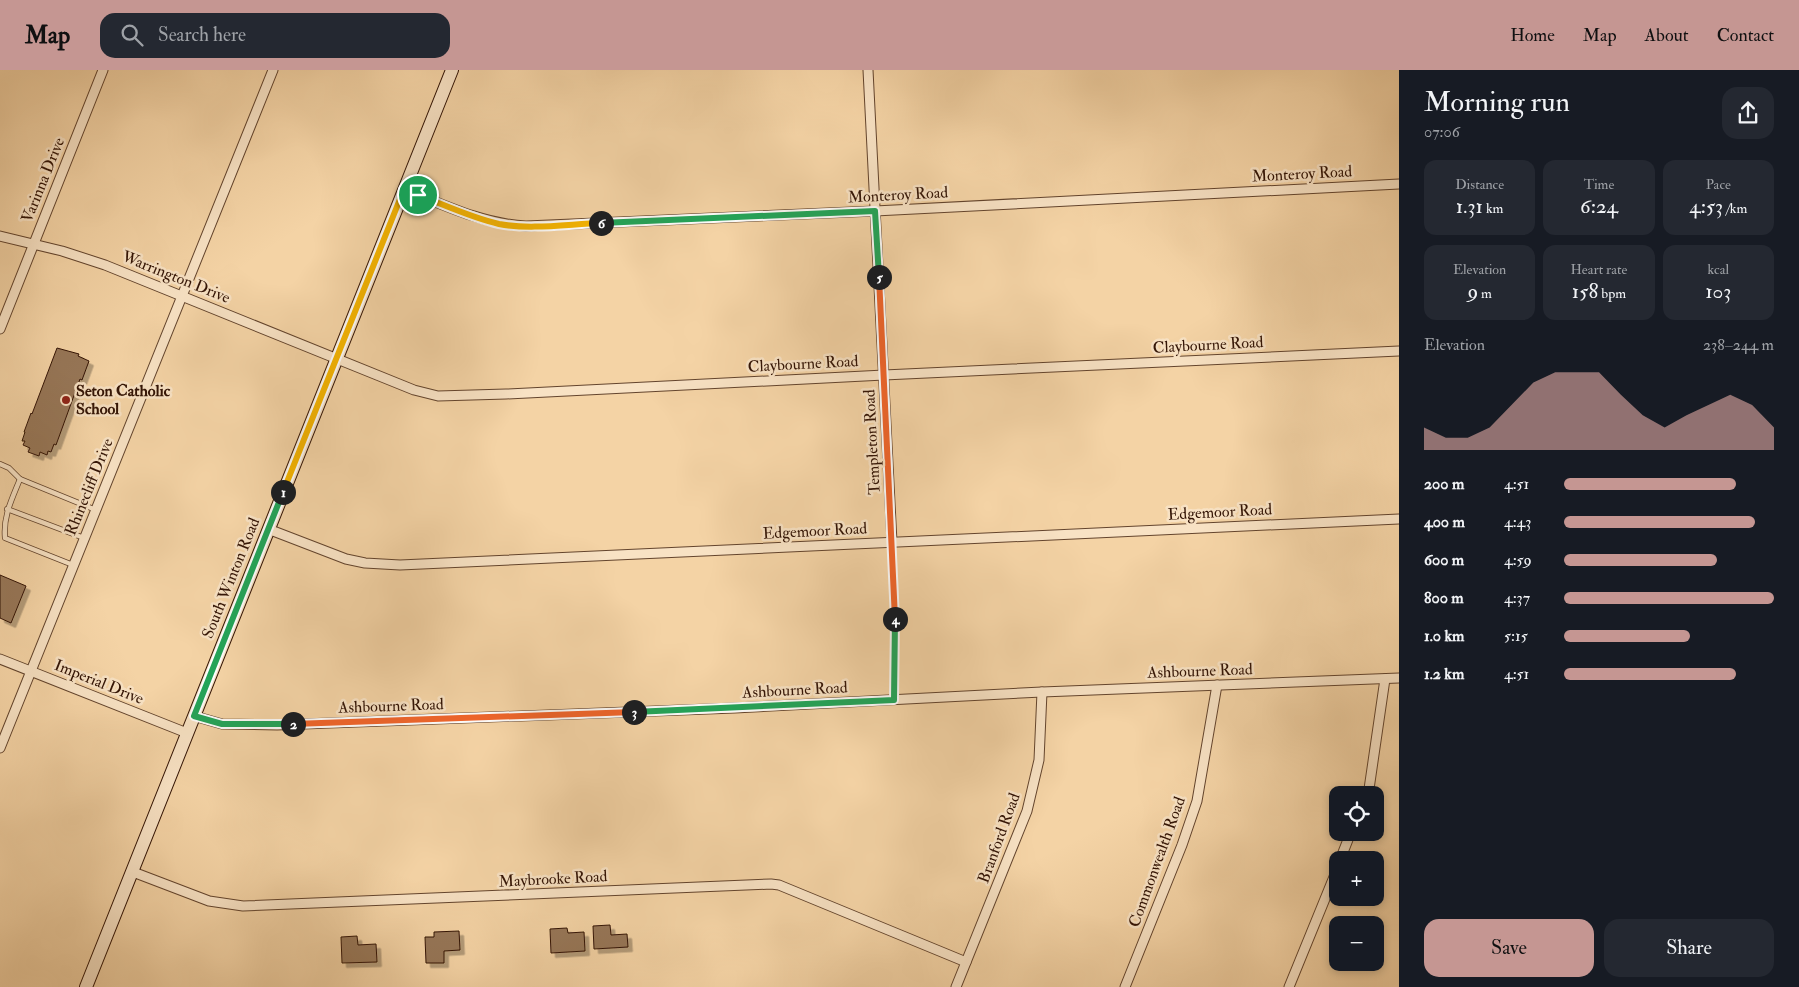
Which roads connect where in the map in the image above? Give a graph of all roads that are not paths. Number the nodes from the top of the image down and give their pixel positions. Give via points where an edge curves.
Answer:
1 (104, 70) edge
2 (273, 70) edge
3 (452, 70) edge
4 (868, 70) edge
5 (1399, 184) edge
6 (404, 189) junction
7 (875, 211) junction
8 (0, 236) edge
9 (34, 243) junction
10 (182, 295) junction
11 (0, 329) edge
12 (1399, 351) edge
13 (337, 357) junction
14 (884, 374) junction
15 (0, 464) edge
16 (20, 479) junction
17 (7, 509) junction
18 (96, 510) junction
19 (1399, 519) edge
20 (268, 529) junction
21 (84, 538) junction
22 (892, 542) junction
23 (73, 565) junction
24 (895, 631) road end
25 (0, 659) edge
26 (30, 671) junction
27 (1399, 678) edge
28 (1385, 679) junction
29 (1217, 685) junction
30 (1042, 692) junction
31 (894, 700) junction
32 (194, 716) junction
33 (187, 734) junction
34 (0, 748) edge
35 (1370, 786) edge
36 (133, 872) junction
37 (1329, 889) edge
38 (966, 962) junction
39 (86, 987) edge
40 (956, 987) edge
41 (1125, 987) edge
42 (1289, 987) edge

1 - 9 street, Varinna Drive
2 - 10 street, Rhinecliff Drive
3 - 6 main road, South Winton Road
4 - 7 street, Templeton Road
5 - 7 street, Monteroy Road
6 - 7 street, Monteroy Road via 484,220 518,226
6 - 13 main road, South Winton Road
7 - 14 street, Templeton Road
8 - 9 street, Warrington Drive
9 - 10 street, Warrington Drive via 105,265
9 - 11 street, Varinna Drive
10 - 13 street, Warrington Drive
10 - 18 street, Rhinecliff Drive
12 - 14 street, Claybourne Road
13 - 14 street, Claybourne Road via 414,390 438,396
13 - 20 main road, South Winton Road
14 - 22 street, Templeton Road
15 - 16 lane
16 - 17 lane
16 - 18 lane
17 - 21 lane
17 - 23 lane via 6,538
18 - 21 street, Rhinecliff Drive
19 - 22 street, Edgemoor Road
20 - 22 street, Edgemoor Road via 346,559 387,564
20 - 32 main road, South Winton Road
21 - 23 street, Rhinecliff Drive
23 - 26 street, Rhinecliff Drive
24 - 31 lane
25 - 26 street, Imperial Drive
26 - 33 street, Imperial Drive
26 - 34 street, Rhinecliff Drive
27 - 28 street, Ashbourne Road
28 - 29 street, Ashbourne Road
28 - 35 street
29 - 30 street, Ashbourne Road
29 - 41 street, Commonwealth Road via 1196,801 1182,845
30 - 31 street, Ashbourne Road
30 - 38 street, Branford Road via 1039,760 1027,811
31 - 32 street, Ashbourne Road via 277,725 222,724
32 - 33 main road, South Winton Road
33 - 36 main road, South Winton Road
36 - 38 street, Maybrooke Road via 209,900 243,906 771,884
36 - 39 main road, South Winton Road
37 - 42 street
38 - 40 street, Branford Road

